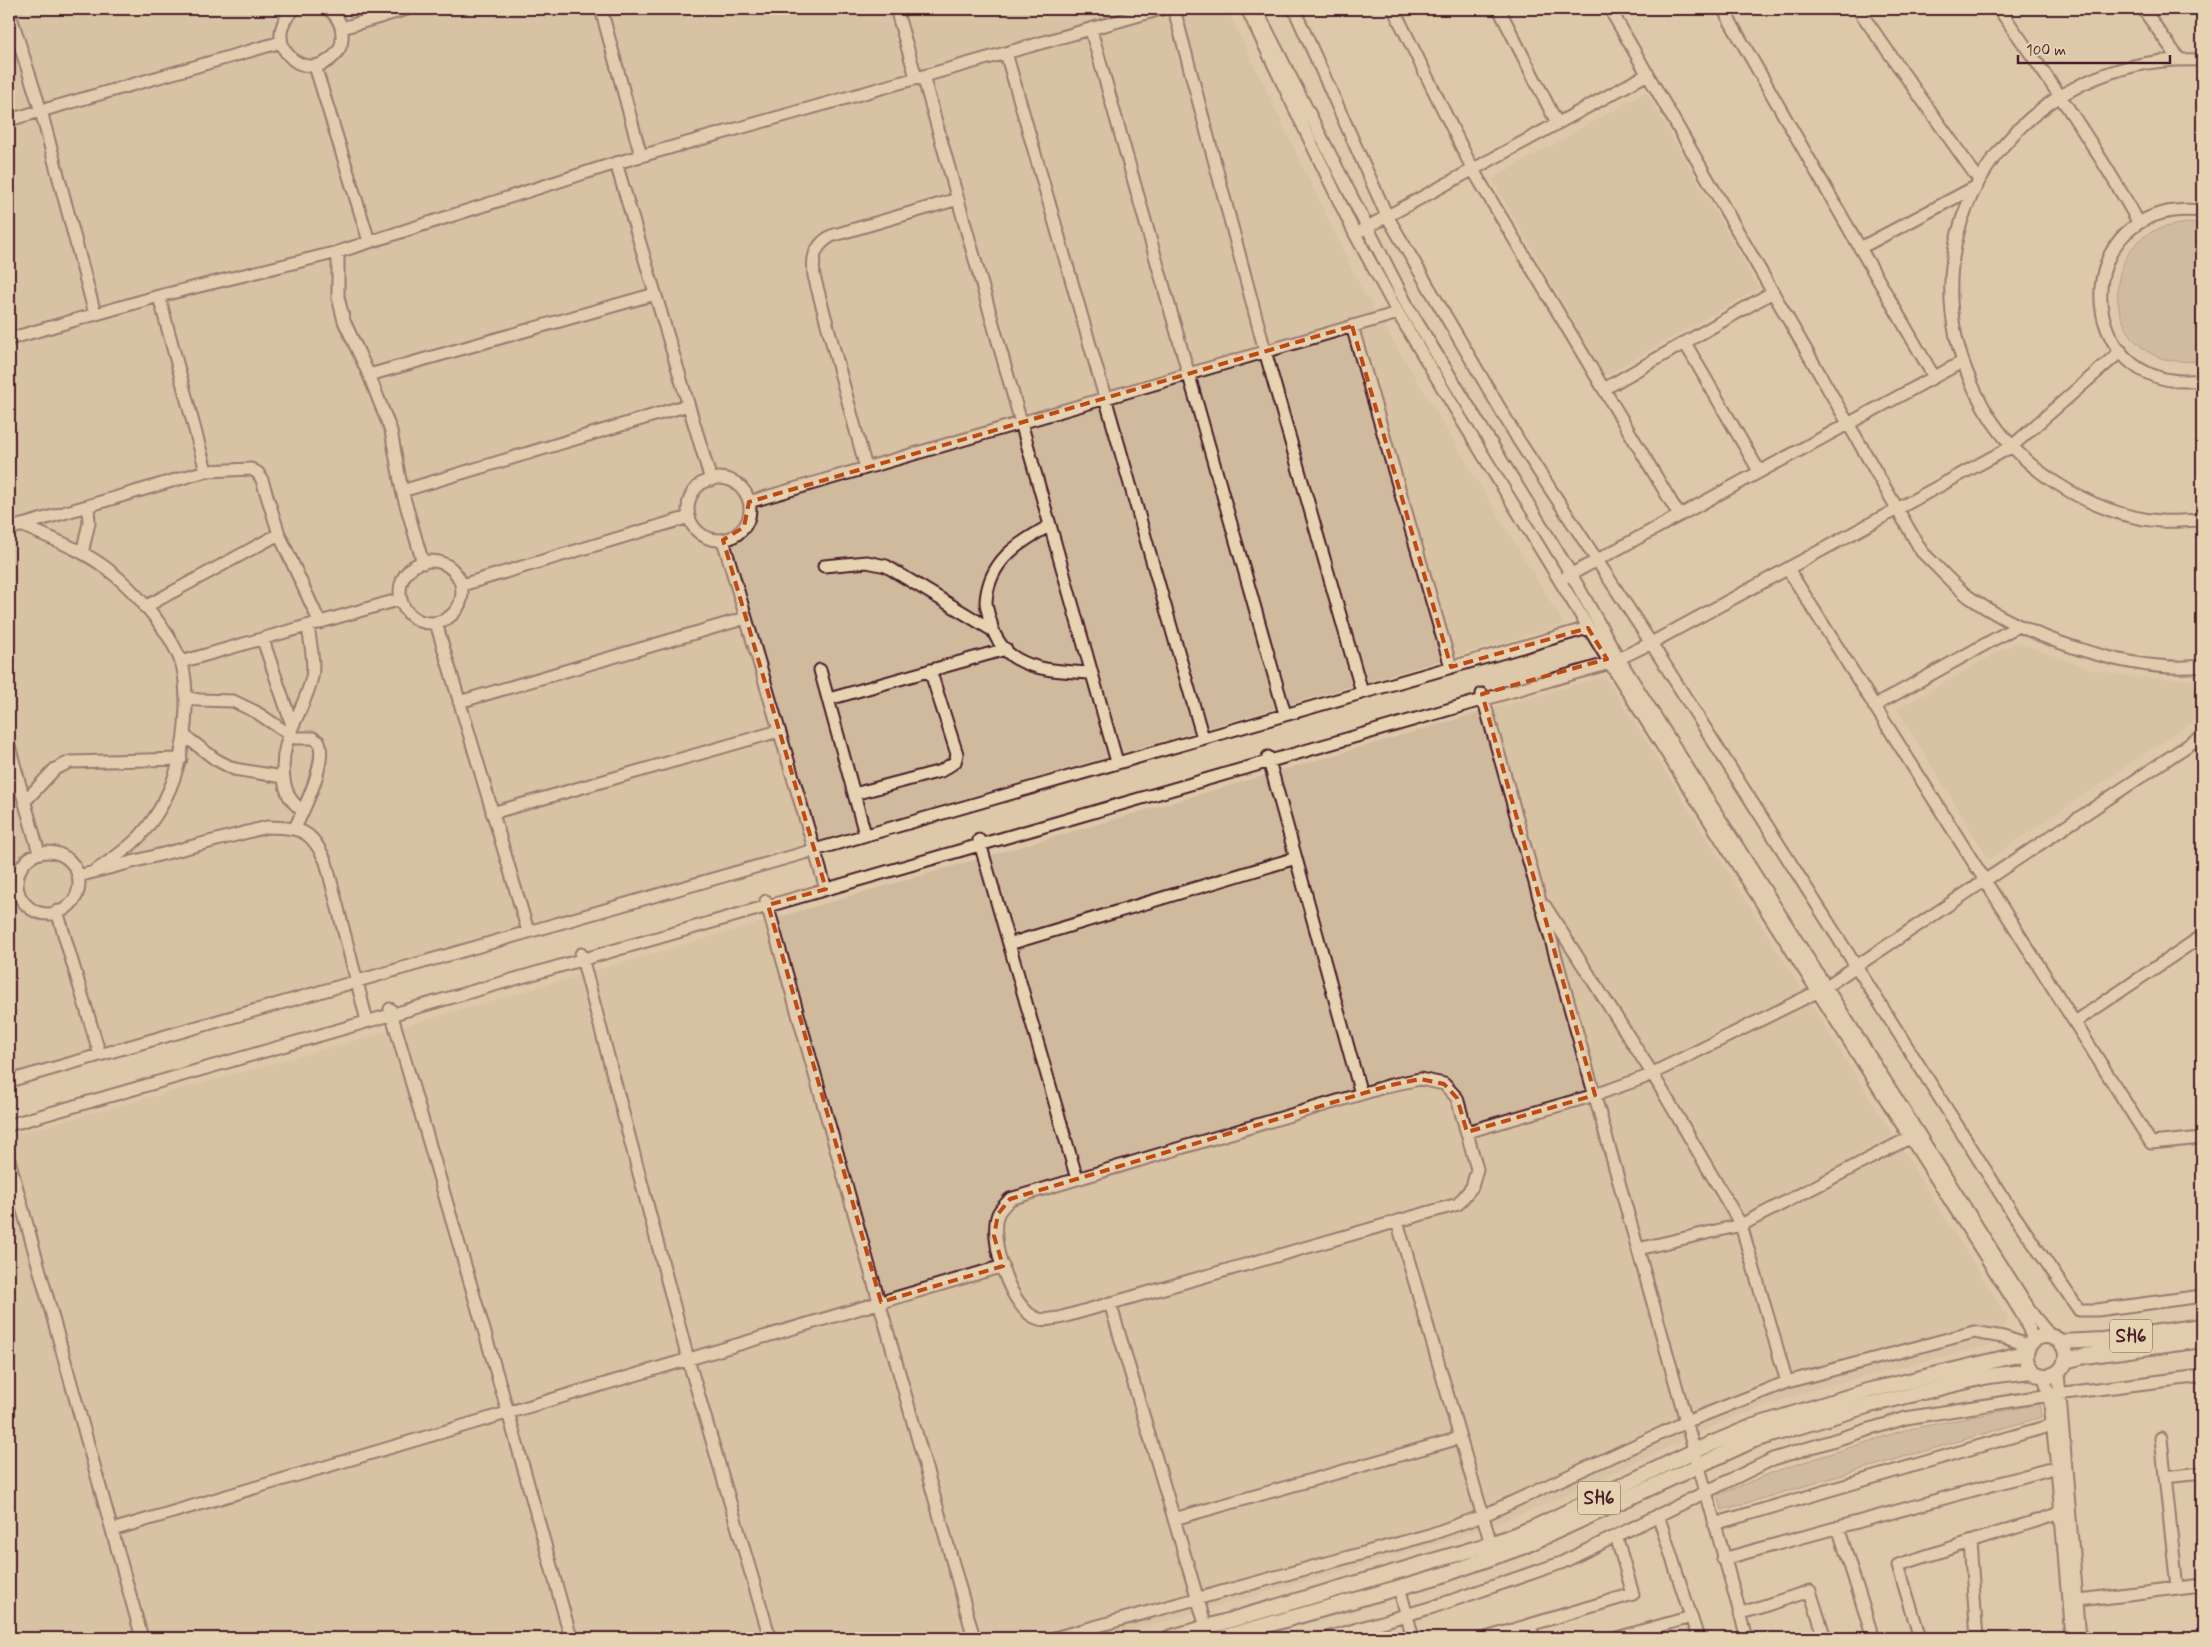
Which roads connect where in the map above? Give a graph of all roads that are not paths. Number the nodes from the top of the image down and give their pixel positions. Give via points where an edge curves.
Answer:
1 (295, 9) edge
2 (328, 9) edge
3 (407, 9) edge
4 (601, 9) edge
5 (896, 9) edge
6 (1161, 9) edge
7 (1174, 9) edge
8 (1247, 9) edge
9 (1256, 9) edge
10 (1294, 9) edge
11 (1400, 9) edge
12 (1499, 9) edge
13 (1610, 9) edge
14 (1723, 9) edge
15 (1858, 9) edge
16 (1999, 9) edge
17 (2143, 9) edge
18 (9, 11) edge
19 (342, 28) junction
20 (1091, 30) junction
21 (281, 42) junction
22 (1006, 53) junction
23 (2179, 59) junction
24 (2202, 60) edge
25 (316, 66) junction
26 (1648, 74) junction
27 (919, 76) junction
28 (2060, 95) junction
29 (41, 111) junction
30 (9, 120) edge
31 (1557, 124) junction
32 (641, 156) junction
33 (616, 163) junction
34 (1473, 170) junction
35 (1978, 183) junction
36 (958, 199) junction
37 (2202, 211) edge
38 (1387, 216) junction
39 (2139, 223) junction
40 (1367, 228) junction
41 (1355, 234) junction
42 (369, 241) junction
43 (1860, 248) junction
44 (338, 252) junction
45 (1773, 292) junction
46 (655, 294) junction
47 (159, 296) junction
48 (95, 314) junction
49 (1398, 314) junction
50 (1352, 326) junction
51 (9, 339) edge
52 (1684, 343) junction
53 (2120, 351) junction
54 (1265, 352) junction
55 (1962, 362) junction
56 (369, 374) junction
57 (1188, 374) junction
58 (1934, 377) junction
59 (2202, 380) edge
60 (1604, 389) junction
61 (1106, 398) junction
62 (688, 405) junction
63 (1020, 423) junction
64 (1848, 423) junction
65 (2011, 446) junction
66 (866, 468) junction
67 (206, 471) junction
68 (1759, 471) junction
69 (711, 480) junction
70 (402, 491) junction
71 (750, 502) junction
72 (88, 506) junction
73 (1898, 510) junction
74 (1679, 514) junction
75 (688, 516) junction
76 (2202, 520) edge
77 (21, 525) junction
78 (1049, 526) junction
79 (9, 529) edge
80 (280, 534) junction
81 (723, 540) junction
82 (82, 554) junction
83 (1596, 559) junction
84 (423, 563) junction
85 (824, 566) dead end
86 (1788, 570) junction
87 (1571, 574) junction
88 (1559, 581) junction
89 (462, 585) junction
90 (401, 599) junction
91 (145, 608) junction
92 (746, 618) junction
93 (320, 623) junction
94 (436, 623) junction
95 (2018, 626) junction
96 (308, 627) junction
97 (1588, 628) junction
98 (992, 630) junction
99 (263, 640) junction
100 (1651, 644) junction
101 (1006, 649) junction
102 (1616, 658) junction
103 (181, 662) junction
104 (2202, 666) edge
105 (1451, 667) junction
106 (820, 670) dead end
107 (930, 670) junction
108 (1091, 673) junction
109 (1362, 692) junction
110 (186, 697) junction
111 (1483, 697) junction
112 (829, 699) junction
113 (459, 702) junction
114 (1874, 706) junction
115 (1285, 714) junction
116 (290, 729) junction
117 (780, 731) junction
118 (185, 736) junction
119 (2202, 736) edge
120 (1203, 738) junction
121 (9, 746) edge
122 (181, 759) junction
123 (1269, 759) junction
124 (1117, 762) junction
125 (283, 777) junction
126 (854, 794) junction
127 (24, 801) junction
128 (303, 811) junction
129 (492, 812) junction
130 (295, 828) junction
131 (865, 834) junction
132 (980, 842) junction
133 (814, 848) junction
134 (39, 853) junction
135 (1296, 858) junction
136 (95, 871) junction
137 (78, 876) junction
138 (1984, 881) junction
139 (826, 886) junction
140 (13, 891) edge
141 (1539, 896) junction
142 (767, 903) junction
143 (57, 912) junction
144 (528, 932) junction
145 (2202, 936) edge
146 (1009, 944) junction
147 (581, 956) junction
148 (1856, 966) junction
149 (355, 982) junction
150 (1822, 989) junction
151 (390, 1011) junction
152 (366, 1018) junction
153 (2075, 1022) junction
154 (100, 1055) junction
155 (1652, 1073) junction
156 (9, 1081) edge
157 (1362, 1094) junction
158 (1595, 1095) junction
159 (9, 1118) edge
160 (9, 1125) edge
161 (1467, 1132) junction
162 (1911, 1137) junction
163 (2202, 1138) edge
164 (9, 1160) edge
165 (1077, 1179) junction
166 (1397, 1222) junction
167 (1742, 1225) junction
168 (1638, 1249) junction
169 (1003, 1266) junction
170 (2202, 1296) edge
171 (880, 1302) junction
172 (1110, 1303) junction
173 (2202, 1326) edge
174 (2056, 1339) junction
175 (2202, 1340) edge
176 (2029, 1346) junction
177 (688, 1359) junction
178 (2050, 1370) junction
179 (2202, 1376) edge
180 (1787, 1382) junction
181 (2054, 1394) junction
182 (508, 1412) junction
183 (1686, 1422) junction
184 (2052, 1425) junction
185 (1460, 1438) junction
186 (2161, 1438) dead end
187 (1696, 1458) junction
188 (2057, 1467) junction
189 (2202, 1473) edge
190 (2165, 1477) junction
191 (1705, 1491) junction
192 (2061, 1513) junction
193 (1658, 1515) junction
194 (1482, 1516) junction
195 (1174, 1519) junction
196 (1714, 1524) junction
197 (1838, 1527) junction
198 (112, 1530) junction
199 (1616, 1536) junction
200 (1970, 1542) junction
201 (1491, 1544) junction
202 (1723, 1559) junction
203 (2202, 1586) edge
204 (1398, 1587) junction
205 (2177, 1588) junction
206 (1197, 1597) junction
207 (2073, 1601) junction
208 (1739, 1614) junction
209 (1407, 1615) junction
210 (1691, 1617) junction
211 (1530, 1625) junction
212 (1206, 1627) junction
213 (1230, 1632) edge
214 (1350, 1635) edge
215 (142, 1638) edge
216 (571, 1638) edge
217 (770, 1638) edge
218 (974, 1638) edge
219 (1054, 1638) edge
220 (1169, 1638) edge
221 (1327, 1638) edge
222 (1413, 1638) edge
223 (1486, 1638) edge
224 (1534, 1638) edge
225 (1617, 1638) edge
226 (1698, 1638) edge
227 (1747, 1638) edge
228 (1825, 1638) edge
229 (1873, 1638) edge
230 (1920, 1638) edge
231 (1977, 1638) edge
232 (2072, 1638) edge
233 (2080, 1638) edge

1 - 21 street via 286,17 281,29
2 - 19 street
3 - 19 street
4 - 32 street
5 - 27 street
6 - 20 street
7 - 54 street
8 - 41 street
9 - 40 street
10 - 38 street
11 - 34 street via 1395,12
12 - 31 street
13 - 26 street
14 - 43 street
15 - 35 street
16 - 28 street
17 - 23 street
18 - 29 street
19 - 25 street via 342,41 337,53 329,61
20 - 22 street
20 - 57 street
21 - 25 street via 285,52 295,61 305,66
21 - 29 street
22 - 27 street
22 - 61 street
23 - 24 street
23 - 28 street via 2125,67 2079,84
25 - 42 street
26 - 31 street
26 - 45 street
27 - 32 street
27 - 36 street
28 - 35 street via 2006,141
28 - 39 street via 2109,169
29 - 30 street
29 - 48 street
31 - 34 street
32 - 33 street
33 - 42 street
33 - 46 street
34 - 38 street
34 - 60 street
35 - 43 street
35 - 55 street via 1960,228 1952,269 1952,313
36 - 63 street
36 - 66 street via 831,236 815,250 814,276
37 - 39 street via 2171,210
38 - 40 street
38 - 83 street via 1519,441
39 - 53 street via 2113,249 2101,279 2101,312 2112,341
40 - 41 street
40 - 87 street via 1409,309
41 - 49 street
42 - 44 street
43 - 58 street
44 - 47 street
44 - 56 street via 338,297 344,321
45 - 52 street
45 - 64 street
46 - 56 street
46 - 62 street
47 - 48 street
47 - 67 street
48 - 51 street
49 - 50 street
49 - 88 street
50 - 54 street
50 - 105 street
52 - 60 street
52 - 68 street
53 - 59 street via 2153,375 2186,382
53 - 65 street
54 - 57 street
54 - 109 street
55 - 58 street
55 - 65 street via 1981,405
56 - 70 street via 391,431
57 - 61 street
57 - 115 street
58 - 64 street
60 - 74 street
61 - 63 street
61 - 120 street
62 - 69 street
62 - 70 street
63 - 66 street
63 - 78 street
64 - 68 street
64 - 73 street
65 - 73 street
65 - 76 street via 2039,472 2080,498 2122,514 2150,519
66 - 71 street
67 - 72 street
67 - 80 street via 250,469 258,473
68 - 74 street
69 - 71 street via 725,479 737,484
69 - 75 street via 693,492 688,503
70 - 84 street
71 - 81 street via 750,516 744,527 736,535
72 - 77 street
72 - 82 street via 89,523
73 - 86 street
73 - 95 street via 1922,552 1968,596
74 - 83 street
75 - 81 street via 702,536
75 - 89 street
77 - 79 street
77 - 82 street
78 - 98 street via 1016,544 993,574 986,602
78 - 108 street
80 - 91 street
80 - 93 street
81 - 92 street
82 - 91 street via 106,568
83 - 87 street
83 - 100 street
84 - 89 street via 438,562 450,567
84 - 90 street via 406,574 401,586
85 - 98 street via 867,562 886,566
86 - 100 street
86 - 114 street
87 - 88 street
87 - 102 street
88 - 97 street
89 - 94 street via 462,598 457,610 449,618
90 - 93 street
90 - 94 street via 415,618
91 - 103 street
92 - 113 street
92 - 117 street
93 - 96 street
94 - 113 street
95 - 104 street via 2102,655 2153,666
95 - 114 street
96 - 99 street
96 - 116 street via 313,673
97 - 102 street
97 - 105 street
98 - 101 street
99 - 103 street
99 - 116 street
100 - 102 street
100 - 148 street
101 - 107 street
101 - 108 street via 1015,659 1045,670
102 - 111 street
102 - 150 street
103 - 110 street
105 - 109 street
106 - 112 street
107 - 112 street
107 - 126 street via 957,754 955,762 941,771
108 - 124 street
109 - 115 street
110 - 116 street via 233,702
110 - 118 street
111 - 123 street
111 - 141 street
112 - 126 street
113 - 129 street
114 - 138 street
115 - 120 street
116 - 125 street via 282,760
116 - 128 street via 295,738 313,738 320,746 317,771
117 - 129 street
117 - 133 street
118 - 122 street
118 - 125 street via 234,769
119 - 138 street
120 - 124 street
121 - 127 street
122 - 127 street via 70,762 55,769
122 - 136 street via 160,808 140,835
123 - 132 street
123 - 135 street
124 - 131 street
125 - 128 street via 290,799
126 - 131 street
127 - 134 street
128 - 130 street
129 - 144 street
130 - 136 street via 267,827
130 - 149 street via 312,839 326,862
131 - 133 street
132 - 139 street
132 - 146 street
133 - 139 street
133 - 144 street
134 - 137 street via 54,852 66,857
134 - 140 street via 22,865
135 - 146 street
135 - 157 street
136 - 137 street
137 - 143 street via 78,889 73,901
138 - 148 street
138 - 153 street
139 - 142 street
140 - 143 street via 31,909 41,913
141 - 155 street
141 - 158 street
142 - 147 street
142 - 171 street
143 - 154 street
144 - 149 street
145 - 153 street
146 - 165 street
147 - 151 street
147 - 177 street
148 - 150 street
148 - 170 street via 2012,1212 2079,1310
149 - 152 street
149 - 154 street
150 - 155 street
150 - 162 street
150 - 174 street via 2033,1315
151 - 152 street
151 - 182 street
152 - 159 street
152 - 160 street
153 - 163 street via 2151,1143
154 - 156 street
155 - 158 street
155 - 167 street
157 - 161 street via 1420,1079 1444,1084 1457,1098
157 - 165 street
158 - 161 street
158 - 168 street
161 - 166 street via 1477,1169 1472,1186 1458,1204
162 - 167 street
162 - 176 street via 2025,1319
164 - 198 street
165 - 169 street via 1010,1199 998,1214 994,1236
166 - 172 street
166 - 185 street
167 - 168 street
167 - 180 street
168 - 183 street
169 - 171 street
169 - 172 street via 1011,1293 1025,1311 1039,1319 1059,1318
171 - 177 street
171 - 218 street
172 - 195 street
173 - 174 main road, SH6 via 2103,1340
174 - 176 main road, SH6 via 2042,1336
174 - 178 main road via 2066,1352
175 - 178 main road, SH6 via 2085,1356
176 - 178 main road via 2025,1360
176 - 180 street via 1974,1332
176 - 187 main road, SH6 via 1754,1426
177 - 182 street
177 - 217 street
178 - 181 street
178 - 187 main road, SH6 via 1988,1376 1870,1405
179 - 181 street
180 - 183 street
181 - 184 street
181 - 191 street via 1906,1418 1774,1460
181 - 207 street
182 - 198 street
182 - 216 street
183 - 187 street
183 - 194 street
184 - 188 street
184 - 196 street
185 - 194 street
185 - 195 street
186 - 190 street
187 - 191 street
187 - 201 main road, SH6
187 - 204 main road, SH6 via 1522,1547
188 - 192 street
188 - 197 street
189 - 190 street
190 - 205 street
191 - 193 street
191 - 196 street
192 - 200 street
192 - 207 street
193 - 199 street
193 - 210 street
194 - 201 street
194 - 206 street via 1429,1535
195 - 206 street
196 - 202 street
197 - 202 street
197 - 229 street
198 - 215 street
199 - 209 street via 1561,1563
199 - 211 street via 1633,1594
200 - 230 street via 1898,1565
200 - 231 street
201 - 213 main road, SH6
202 - 208 street
203 - 205 street
204 - 209 street
204 - 213 main road, SH6
205 - 207 street
206 - 212 street
206 - 219 street
207 - 232 street
207 - 233 street
208 - 227 street
208 - 228 street via 1810,1591
209 - 214 street
209 - 222 street
210 - 225 street
210 - 226 street
211 - 223 street
211 - 224 street
212 - 213 main road, SH6
212 - 220 main road, SH6
214 - 221 street

